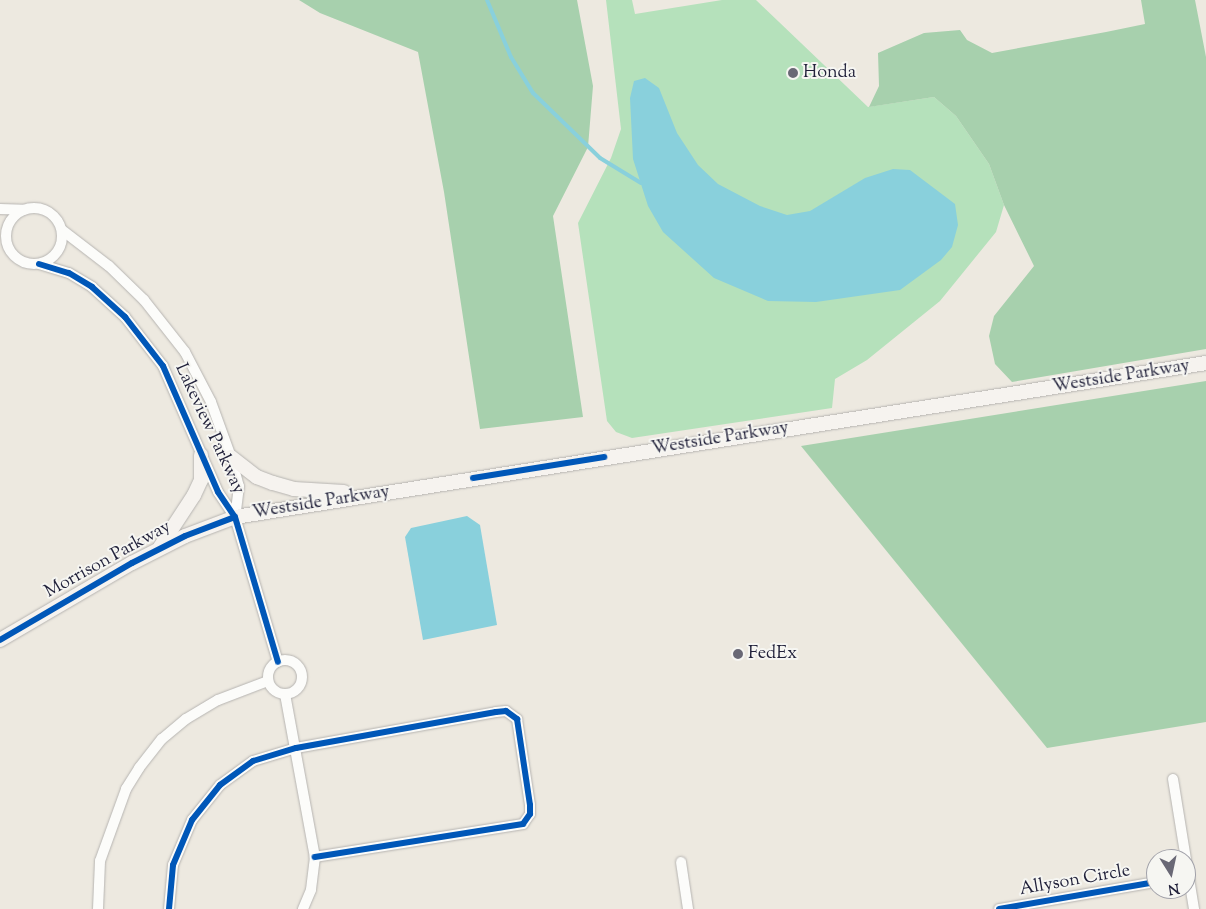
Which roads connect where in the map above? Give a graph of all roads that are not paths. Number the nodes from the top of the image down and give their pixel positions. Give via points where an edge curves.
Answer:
1 (0, 208) edge
2 (25, 210) junction
3 (62, 230) junction
4 (4, 245) edge
5 (39, 264) junction
6 (1206, 363) edge
7 (201, 455) junction
8 (231, 457) junction
9 (373, 494) junction
10 (235, 517) junction
11 (158, 550) junction
12 (0, 640) edge
13 (278, 662) junction
14 (268, 681) junction
15 (285, 694) junction
16 (296, 748) junction
17 (1173, 779) dead end
18 (1184, 849) edge
19 (315, 857) junction
20 (681, 862) dead end
21 (1146, 884) edge
22 (98, 909) edge
23 (169, 909) edge
24 (303, 909) edge
25 (688, 909) edge
26 (999, 909) edge

1 - 2 street
2 - 3 street via 43,210 52,214
2 - 4 street via 11,222
3 - 5 street via 55,255
3 - 8 street, Lakeview Parkway via 109,266 144,300 185,352 212,402
4 - 5 street via 21,261
5 - 7 street, Lakeview Parkway via 70,273 92,287 125,317 163,366
6 - 9 main road, Westside Parkway
7 - 10 street, Lakeview Parkway via 218,492
7 - 11 main road via 201,480
8 - 9 main road via 257,477 294,489
8 - 10 street, Lakeview Parkway via 239,486
9 - 10 main road, Westside Parkway
10 - 11 main road, Morrison Parkway
10 - 13 street
11 - 12 main road, Morrison Parkway
13 - 14 street via 270,670
13 - 15 street via 293,662 302,676 296,690
14 - 15 street via 274,690
14 - 22 street via 218,700 186,720 162,739 139,768 126,789 100,861
15 - 16 street
16 - 19 street
16 - 19 street via 496,712 512,714 519,726 530,805 530,814 523,824
16 - 23 street via 253,762 205,800 181,841 173,865
17 - 18 street
19 - 24 street via 311,890
20 - 25 street
21 - 26 street, Allyson Circle

